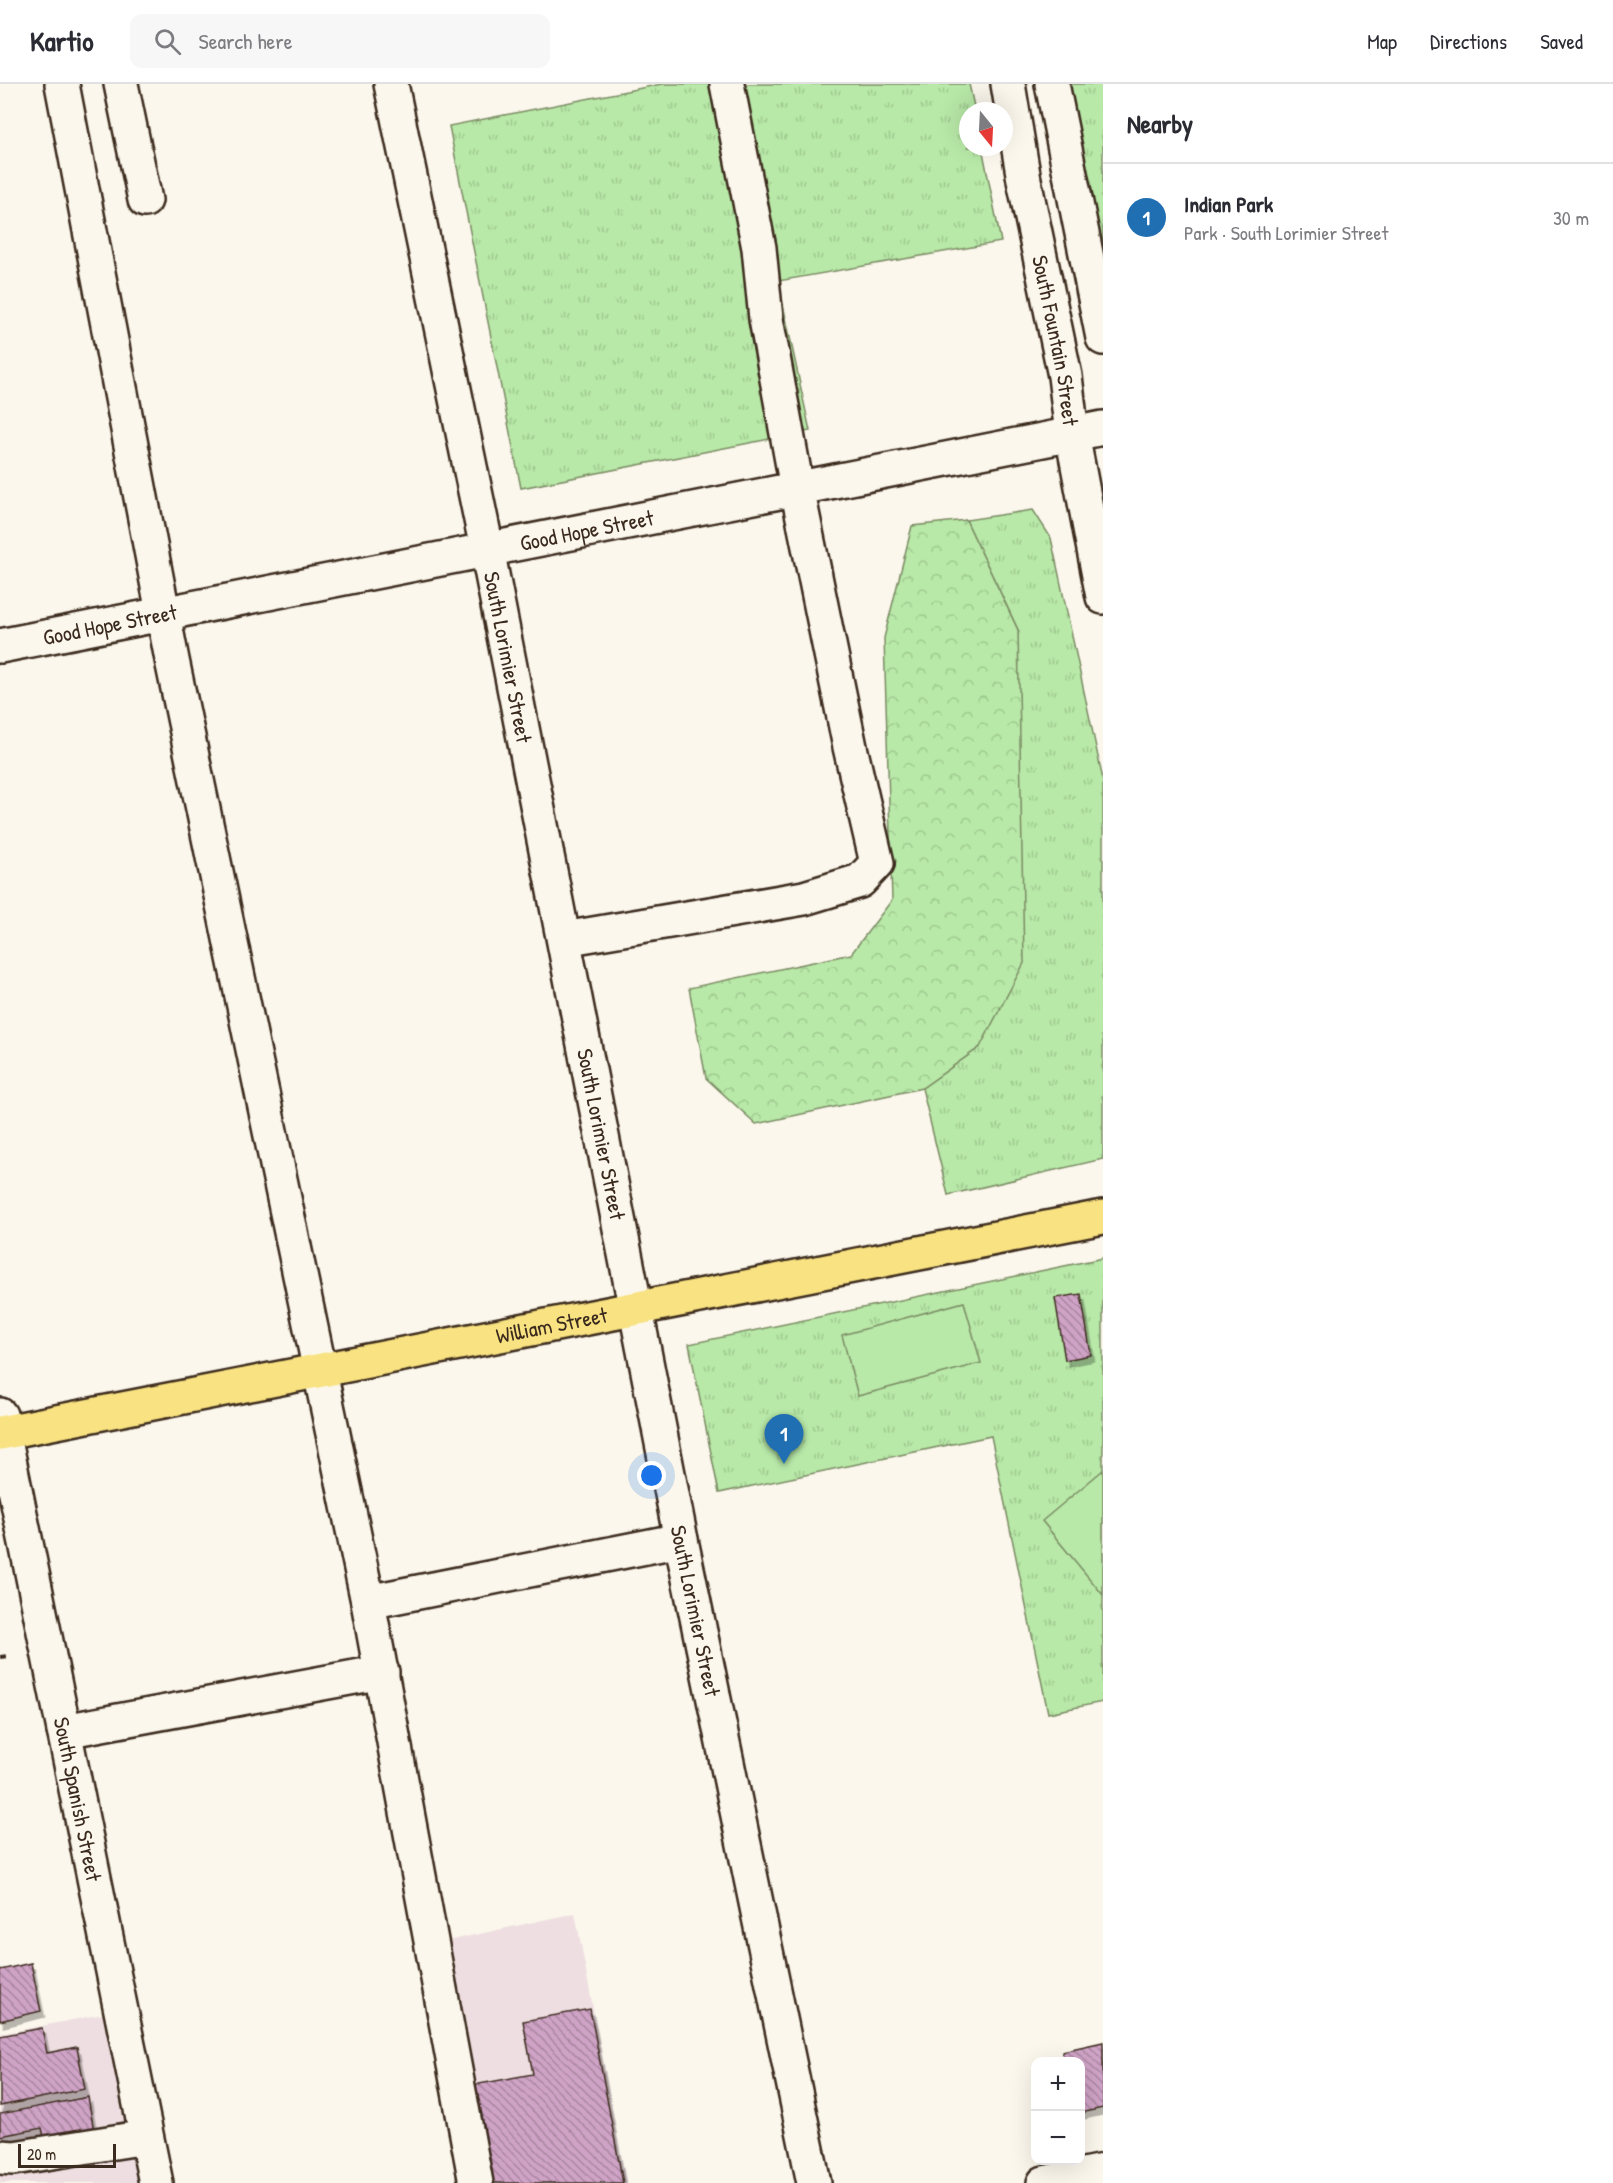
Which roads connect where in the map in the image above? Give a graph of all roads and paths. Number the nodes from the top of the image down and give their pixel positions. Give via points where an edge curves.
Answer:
1 (62, 84) edge
2 (121, 84) edge
3 (391, 84) edge
4 (727, 84) edge
5 (1008, 84) edge
6 (1052, 84) edge
7 (145, 200) dead end
8 (1103, 338) edge
9 (1103, 428) edge
10 (1072, 434) junction
11 (797, 488) junction
12 (487, 549) junction
13 (1103, 597) edge
14 (163, 614) junction
15 (0, 646) edge
16 (564, 939) junction
17 (1103, 1217) edge
18 (636, 1309) junction
19 (321, 1371) junction
20 (1, 1427) edge
21 (681, 1540) junction
22 (368, 1602) junction
23 (7, 1656) dead end
24 (0, 1657) edge
25 (382, 1672) junction
26 (64, 1731) junction
27 (146, 2137) junction
28 (0, 2157) edge
29 (1103, 2171) edge
30 (156, 2183) edge
31 (476, 2183) edge
32 (814, 2183) edge
33 (1044, 2183) edge

1 - 14 street
2 - 7 street
3 - 12 street, South Lorimier Street
4 - 11 street via 759,248 766,319
5 - 10 street, South Fountain Street via 1065,376
6 - 8 street, South Fountain Street
9 - 10 street, Good Hope Street
10 - 11 street, Good Hope Street
10 - 13 street, South Fountain Street
11 - 12 street, Good Hope Street
11 - 16 street via 877,863 860,880 804,898
12 - 14 street, Good Hope Street
12 - 16 street, South Lorimier Street
14 - 15 street, Good Hope Street
14 - 19 street
16 - 18 street, South Lorimier Street
17 - 18 main road, William Street
18 - 19 main road, William Street
18 - 21 street, South Lorimier Street
19 - 20 main road, William Street
19 - 22 street
20 - 26 street, South Spanish Street
21 - 22 street
21 - 32 street, South Lorimier Street
22 - 25 street
23 - 24 path
25 - 26 street
25 - 31 street
26 - 27 street, South Spanish Street
27 - 28 street
27 - 30 street, South Spanish Street
29 - 33 street

